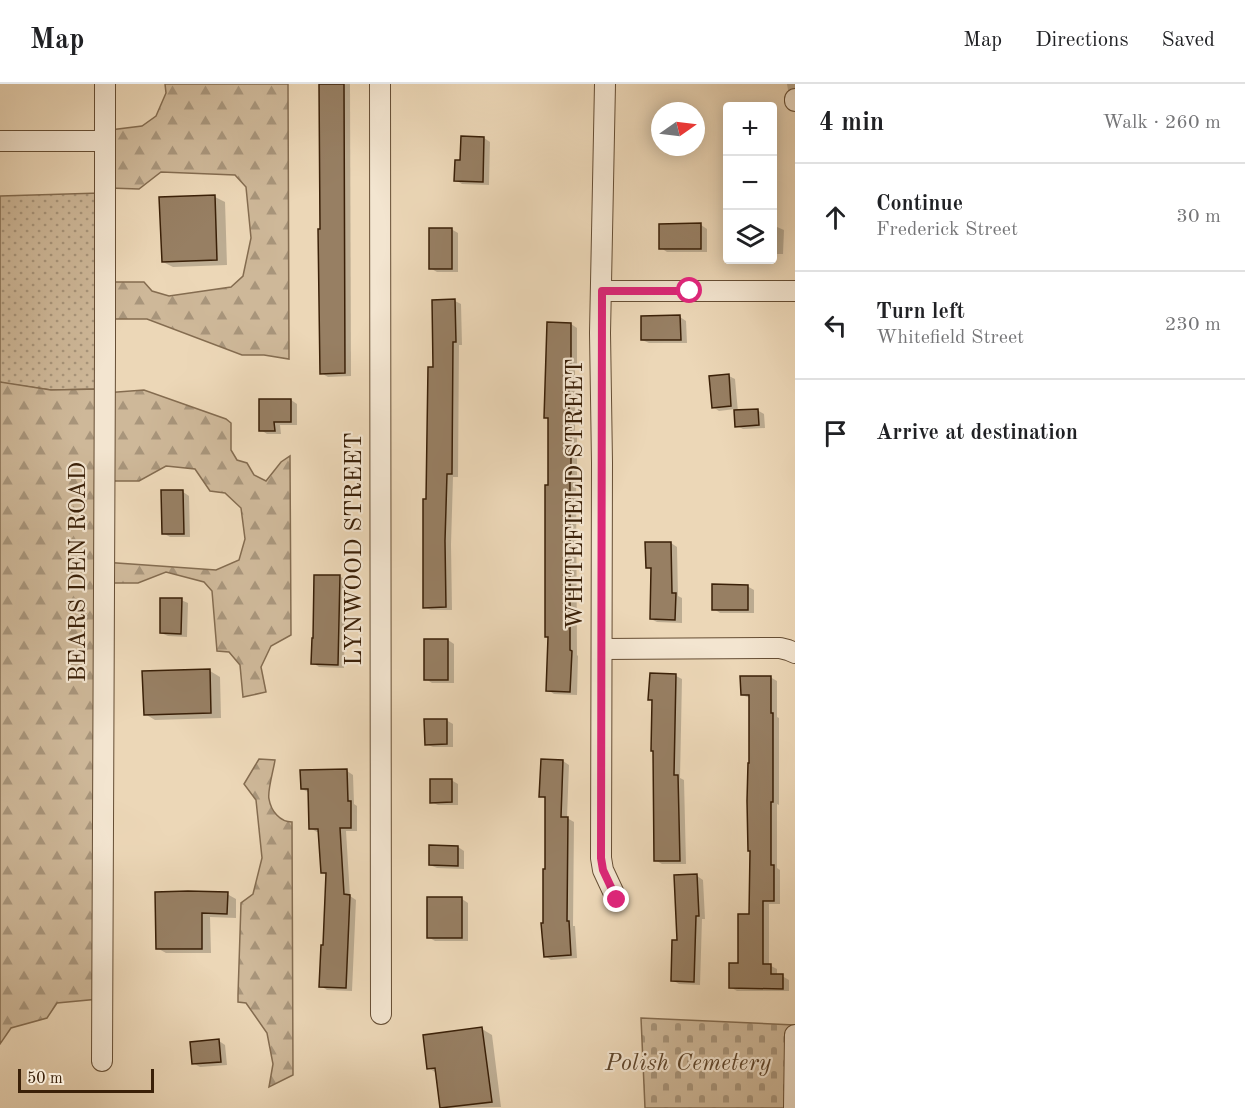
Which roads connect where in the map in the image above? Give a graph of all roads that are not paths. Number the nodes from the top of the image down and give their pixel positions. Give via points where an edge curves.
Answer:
1 (105, 84) edge
2 (380, 84) edge
3 (605, 84) edge
4 (0, 141) edge
5 (105, 141) junction
6 (602, 291) junction
7 (795, 291) edge
8 (602, 649) junction
9 (795, 653) edge
10 (617, 900) dead end
11 (381, 1014) dead end
12 (795, 1035) edge
13 (102, 1060) dead end
14 (794, 1108) edge

1 - 5 street, BEARS DEN ROAD
2 - 11 street, LYNWOOD STREET
3 - 6 street, WHITEFIELD STREET
4 - 5 street
5 - 13 street, BEARS DEN ROAD
6 - 7 street
6 - 8 street, WHITEFIELD STREET
8 - 9 street via 780,648
8 - 10 street, WHITEFIELD STREET via 601,858
12 - 14 street

